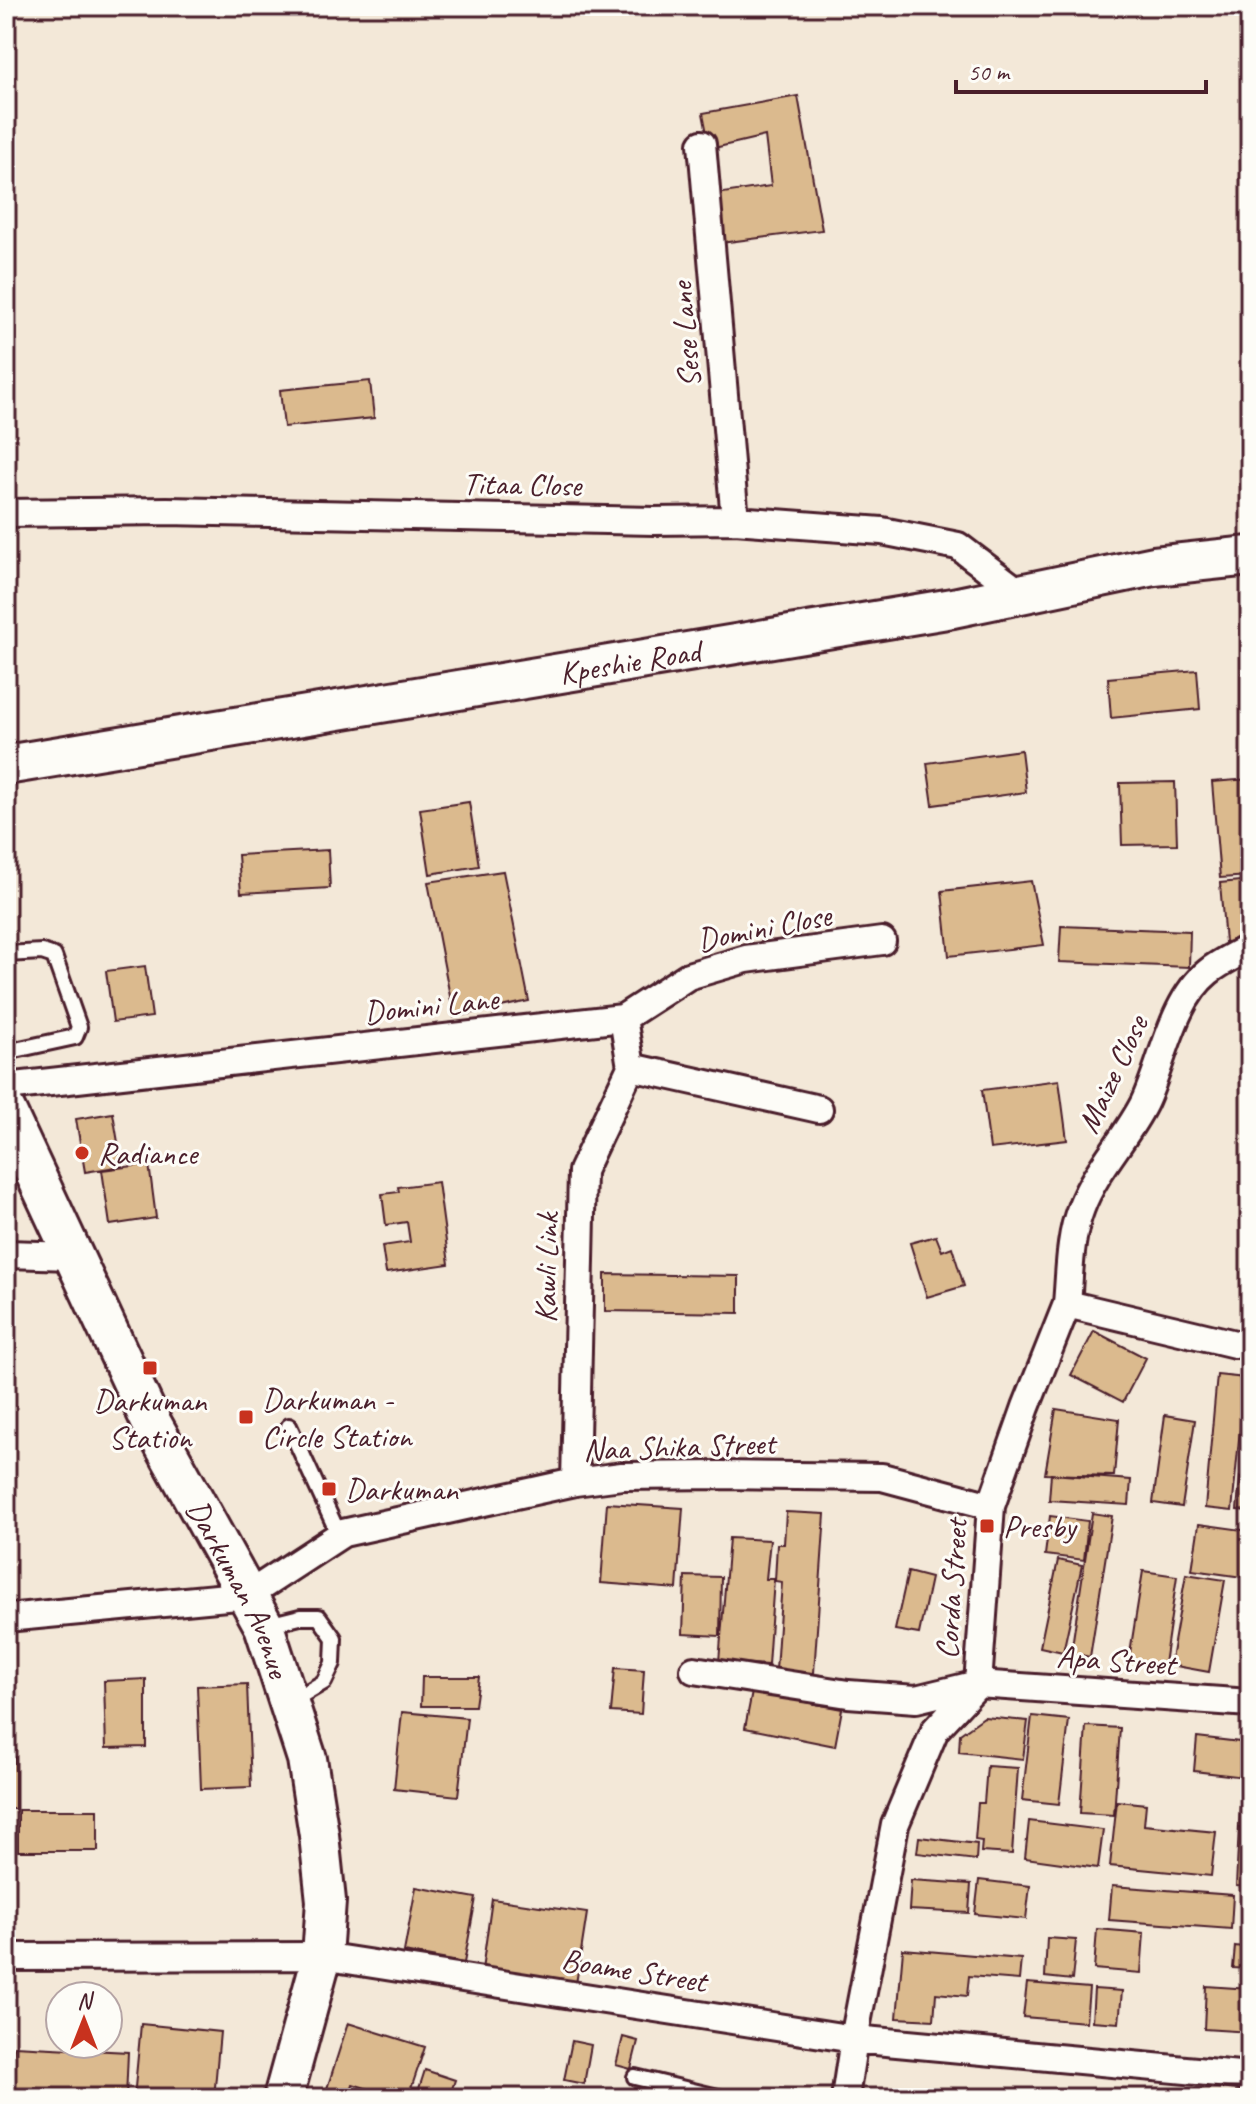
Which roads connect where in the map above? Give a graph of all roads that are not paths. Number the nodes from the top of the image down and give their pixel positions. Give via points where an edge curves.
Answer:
1 (702, 144) dead end
2 (6, 513) edge
3 (735, 520) junction
4 (1250, 556) edge
5 (1020, 593) junction
6 (6, 765) edge
7 (882, 941) dead end
8 (1250, 947) edge
9 (6, 954) edge
10 (623, 1018) junction
11 (6, 1052) edge
12 (631, 1067) junction
13 (6, 1087) edge
14 (819, 1109) dead end
15 (6, 1111) edge
16 (6, 1254) edge
17 (73, 1256) junction
18 (1067, 1304) junction
19 (1250, 1344) edge
20 (289, 1426) dead end
21 (575, 1482) junction
22 (991, 1506) junction
23 (339, 1535) junction
24 (256, 1610) junction
25 (6, 1618) edge
26 (694, 1670) dead end
27 (978, 1684) junction
28 (289, 1702) junction
29 (1250, 1703) edge
30 (322, 1956) junction
31 (6, 1957) edge
32 (854, 2039) junction
33 (1250, 2076) edge
34 (635, 2077) dead end
35 (283, 2098) edge
36 (722, 2098) edge
37 (845, 2098) edge

1 - 3 street, Sese Lane
2 - 3 street, Titaa Close
3 - 5 street, Titaa Close via 882,531 958,546
4 - 5 street, Kpeshie Road via 1154,566
5 - 6 street, Kpeshie Road
7 - 10 street, Domini Close via 746,959 688,976
8 - 18 street, Maize Close via 1206,973 1180,1008 1145,1100 1081,1206 1071,1244
9 - 11 lane via 54,956 79,1027 75,1037
10 - 12 street
10 - 13 street, Domini Lane
12 - 14 street
12 - 21 street, Kawli Link via 582,1171
15 - 17 street, Darkuman Avenue
16 - 17 street
17 - 24 street, Darkuman Avenue via 150,1420
18 - 19 street
18 - 22 street, Corda Street
20 - 23 lane
21 - 22 street, Naa Shika Street via 622,1476 882,1477
21 - 23 street, Naa Shika Street
22 - 27 street, Corda Street
23 - 24 street, Naa Shika Street
24 - 25 street, Naa Shika Street
24 - 28 street, Darkuman Avenue
24 - 28 lane via 319,1617 334,1638 333,1663 324,1682
26 - 27 street, Apa Street via 916,1699
27 - 29 street, Apa Street
27 - 32 street, Corda Street via 935,1730 895,1825
28 - 30 street, Darkuman Avenue via 307,1759 319,1835 326,1901
30 - 31 street, Boame Street
30 - 32 street, Boame Street
30 - 35 street, Darkuman Avenue
32 - 33 street, Boame Street
32 - 37 street, Corda Street
34 - 36 lane

